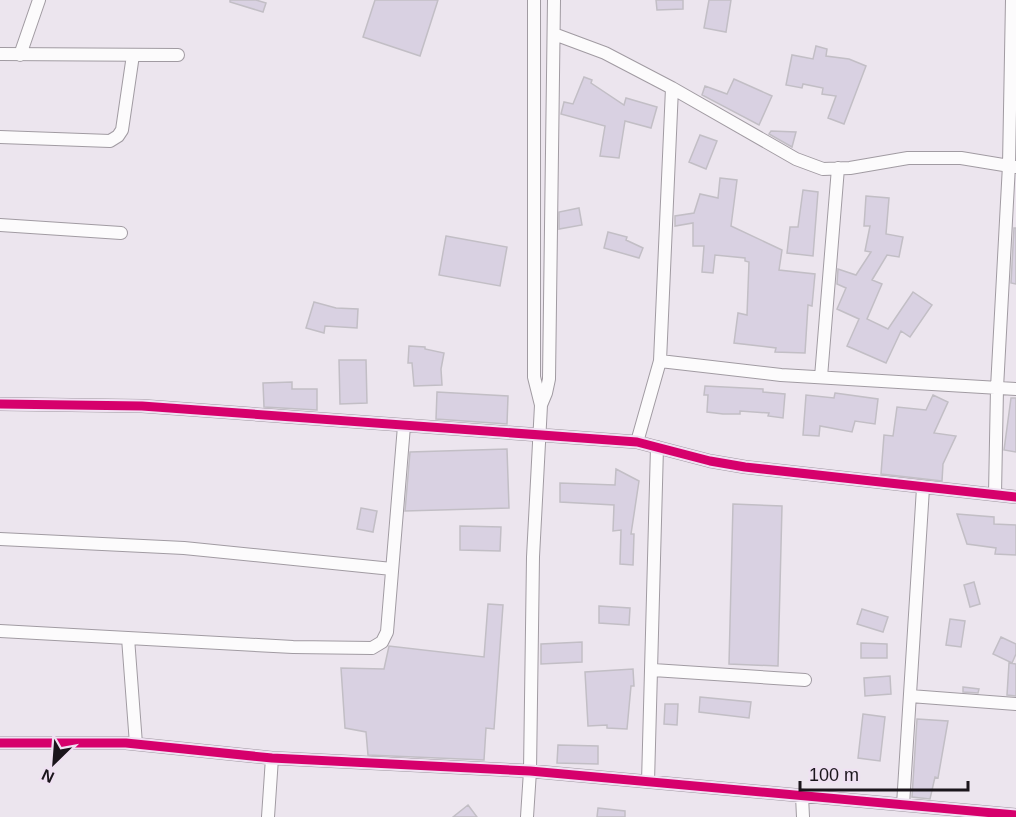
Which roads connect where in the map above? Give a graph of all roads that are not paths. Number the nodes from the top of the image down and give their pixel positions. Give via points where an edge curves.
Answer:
1 (39, 0) edge
2 (534, 0) edge
3 (554, 0) edge
4 (1012, 0) edge
5 (554, 34) junction
6 (0, 54) edge
7 (20, 55) junction
8 (133, 55) junction
9 (178, 55) dead end
10 (672, 88) junction
11 (0, 137) edge
12 (1012, 166) edge
13 (838, 168) junction
14 (0, 225) edge
15 (121, 233) dead end
16 (660, 361) junction
17 (821, 377) junction
18 (997, 388) junction
19 (1016, 389) edge
20 (0, 404) edge
21 (541, 405) junction
22 (404, 426) junction
23 (539, 436) junction
24 (637, 442) junction
25 (657, 447) junction
26 (923, 488) junction
27 (995, 494) junction
28 (1016, 496) edge
29 (0, 539) edge
30 (392, 568) junction
31 (0, 631) edge
32 (128, 638) junction
33 (653, 670) junction
34 (805, 680) dead end
35 (910, 696) junction
36 (1016, 704) edge
37 (0, 743) edge
38 (136, 744) junction
39 (272, 758) junction
40 (530, 771) junction
41 (648, 782) junction
42 (802, 796) junction
43 (903, 805) junction
44 (1016, 815) edge
45 (268, 817) edge
46 (527, 817) edge
47 (803, 817) edge

1 - 7 street
2 - 21 street via 533,355
3 - 5 street
4 - 12 street
5 - 10 street via 605,53
5 - 21 street via 550,368
6 - 7 street
7 - 8 street
8 - 9 street
8 - 11 street via 122,130 110,141
10 - 13 street via 796,159 823,170
10 - 16 street
12 - 13 street via 961,158 908,158
12 - 18 street
13 - 17 street
14 - 15 street
16 - 17 street
16 - 24 street
17 - 18 street
18 - 19 street
18 - 27 street
20 - 22 street via 142,406
21 - 23 street
22 - 23 street
22 - 30 street
23 - 24 street
23 - 40 street
24 - 25 street
25 - 26 street via 745,468
25 - 33 street
26 - 27 street
26 - 35 street
27 - 28 street
29 - 30 street via 184,548
30 - 32 street via 387,632 382,642 372,648
31 - 32 street
32 - 38 street
33 - 34 street
33 - 41 street
35 - 36 street
35 - 43 street
37 - 38 street
38 - 39 street
39 - 40 street
39 - 45 street
40 - 41 street
40 - 46 street
41 - 42 street
42 - 43 street
42 - 47 street
43 - 44 street

